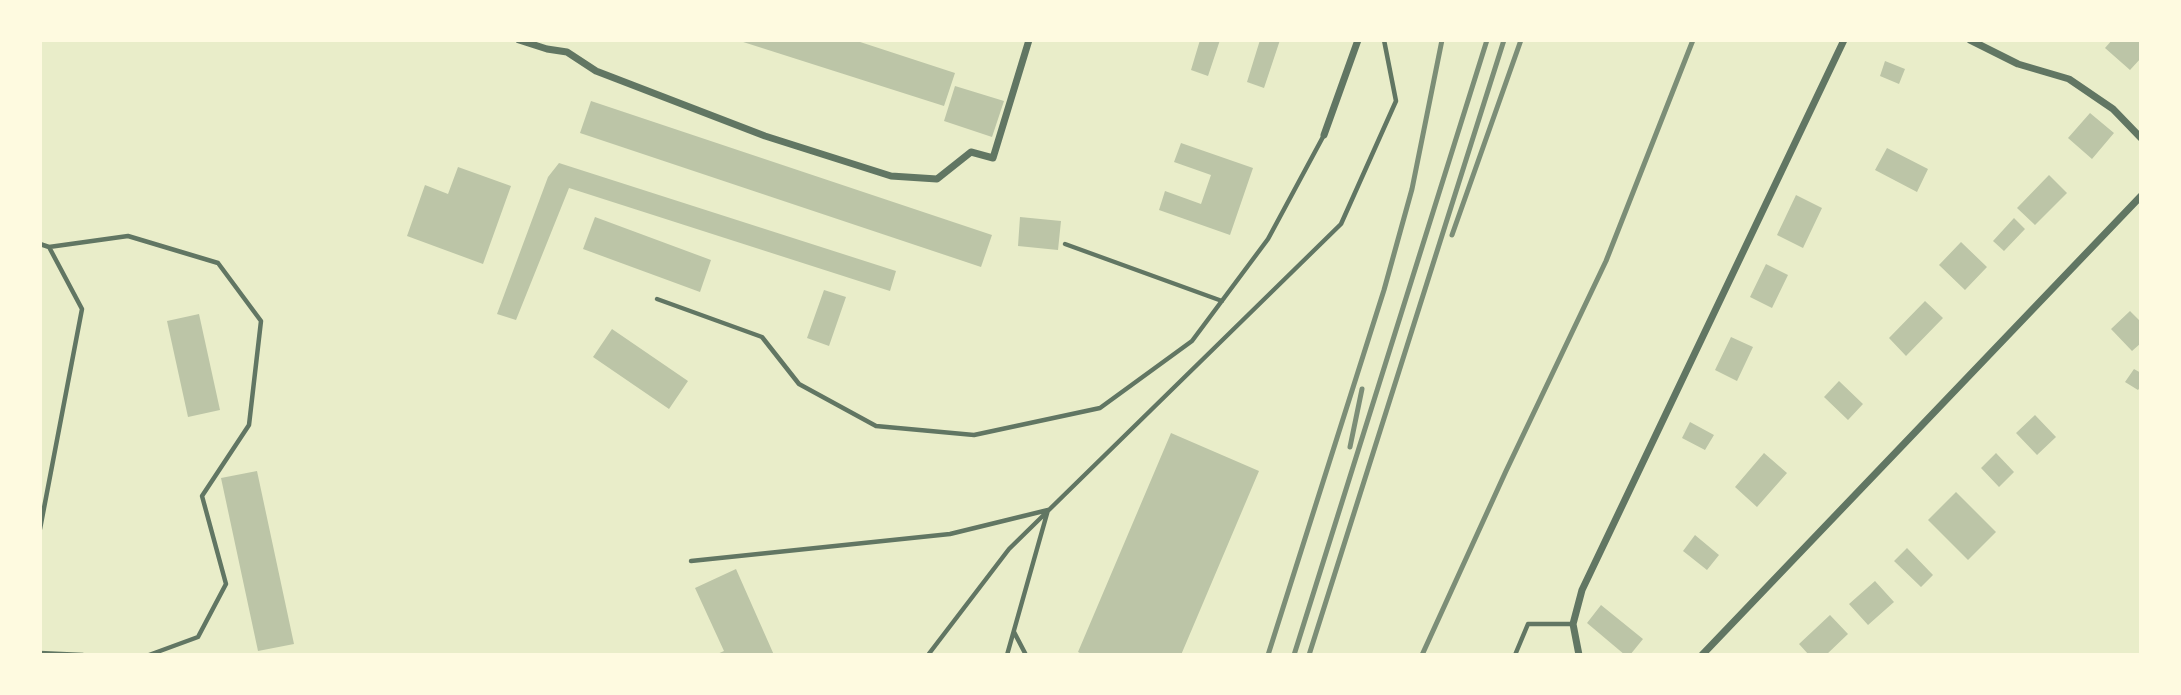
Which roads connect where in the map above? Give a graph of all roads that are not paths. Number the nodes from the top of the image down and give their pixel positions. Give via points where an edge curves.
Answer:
1 (519, 40) edge
2 (1029, 40) edge
3 (1358, 40) edge
4 (1384, 40) edge
5 (1844, 40) edge
6 (1970, 40) edge
7 (1324, 135) joint
8 (2141, 138) edge
9 (2141, 197) edge
10 (40, 244) edge
11 (1065, 244) dead end
12 (49, 247) junction
13 (657, 299) dead end
14 (1222, 301) junction
15 (1048, 510) junction
16 (40, 529) edge
17 (691, 561) dead end
18 (1573, 624) junction
19 (1013, 632) junction
20 (40, 653) edge
21 (83, 655) edge
22 (149, 655) edge
23 (928, 655) edge
24 (1007, 655) edge
25 (1026, 655) edge
26 (1515, 655) edge
27 (1579, 655) edge
28 (1702, 655) edge

1 - 2 street via 567,52 596,71 765,136 891,176 937,178 971,152 993,158
3 - 7 street
4 - 15 lane via 1396,101 1341,224
5 - 18 street via 1606,536 1582,590
6 - 8 street via 2018,65 2069,79 2112,109
7 - 14 lane via 1268,239
9 - 28 street
10 - 12 lane
11 - 14 lane
12 - 16 lane via 82,309
12 - 22 lane via 128,236 218,263 261,321 249,425 202,496 226,584 198,637
13 - 14 lane via 762,337 799,384 876,426 974,435 1100,408 1192,341
15 - 17 lane via 950,534
15 - 19 lane
15 - 23 lane via 1009,549
18 - 26 lane via 1528,624
18 - 27 street
19 - 24 lane
19 - 25 lane
20 - 21 lane

